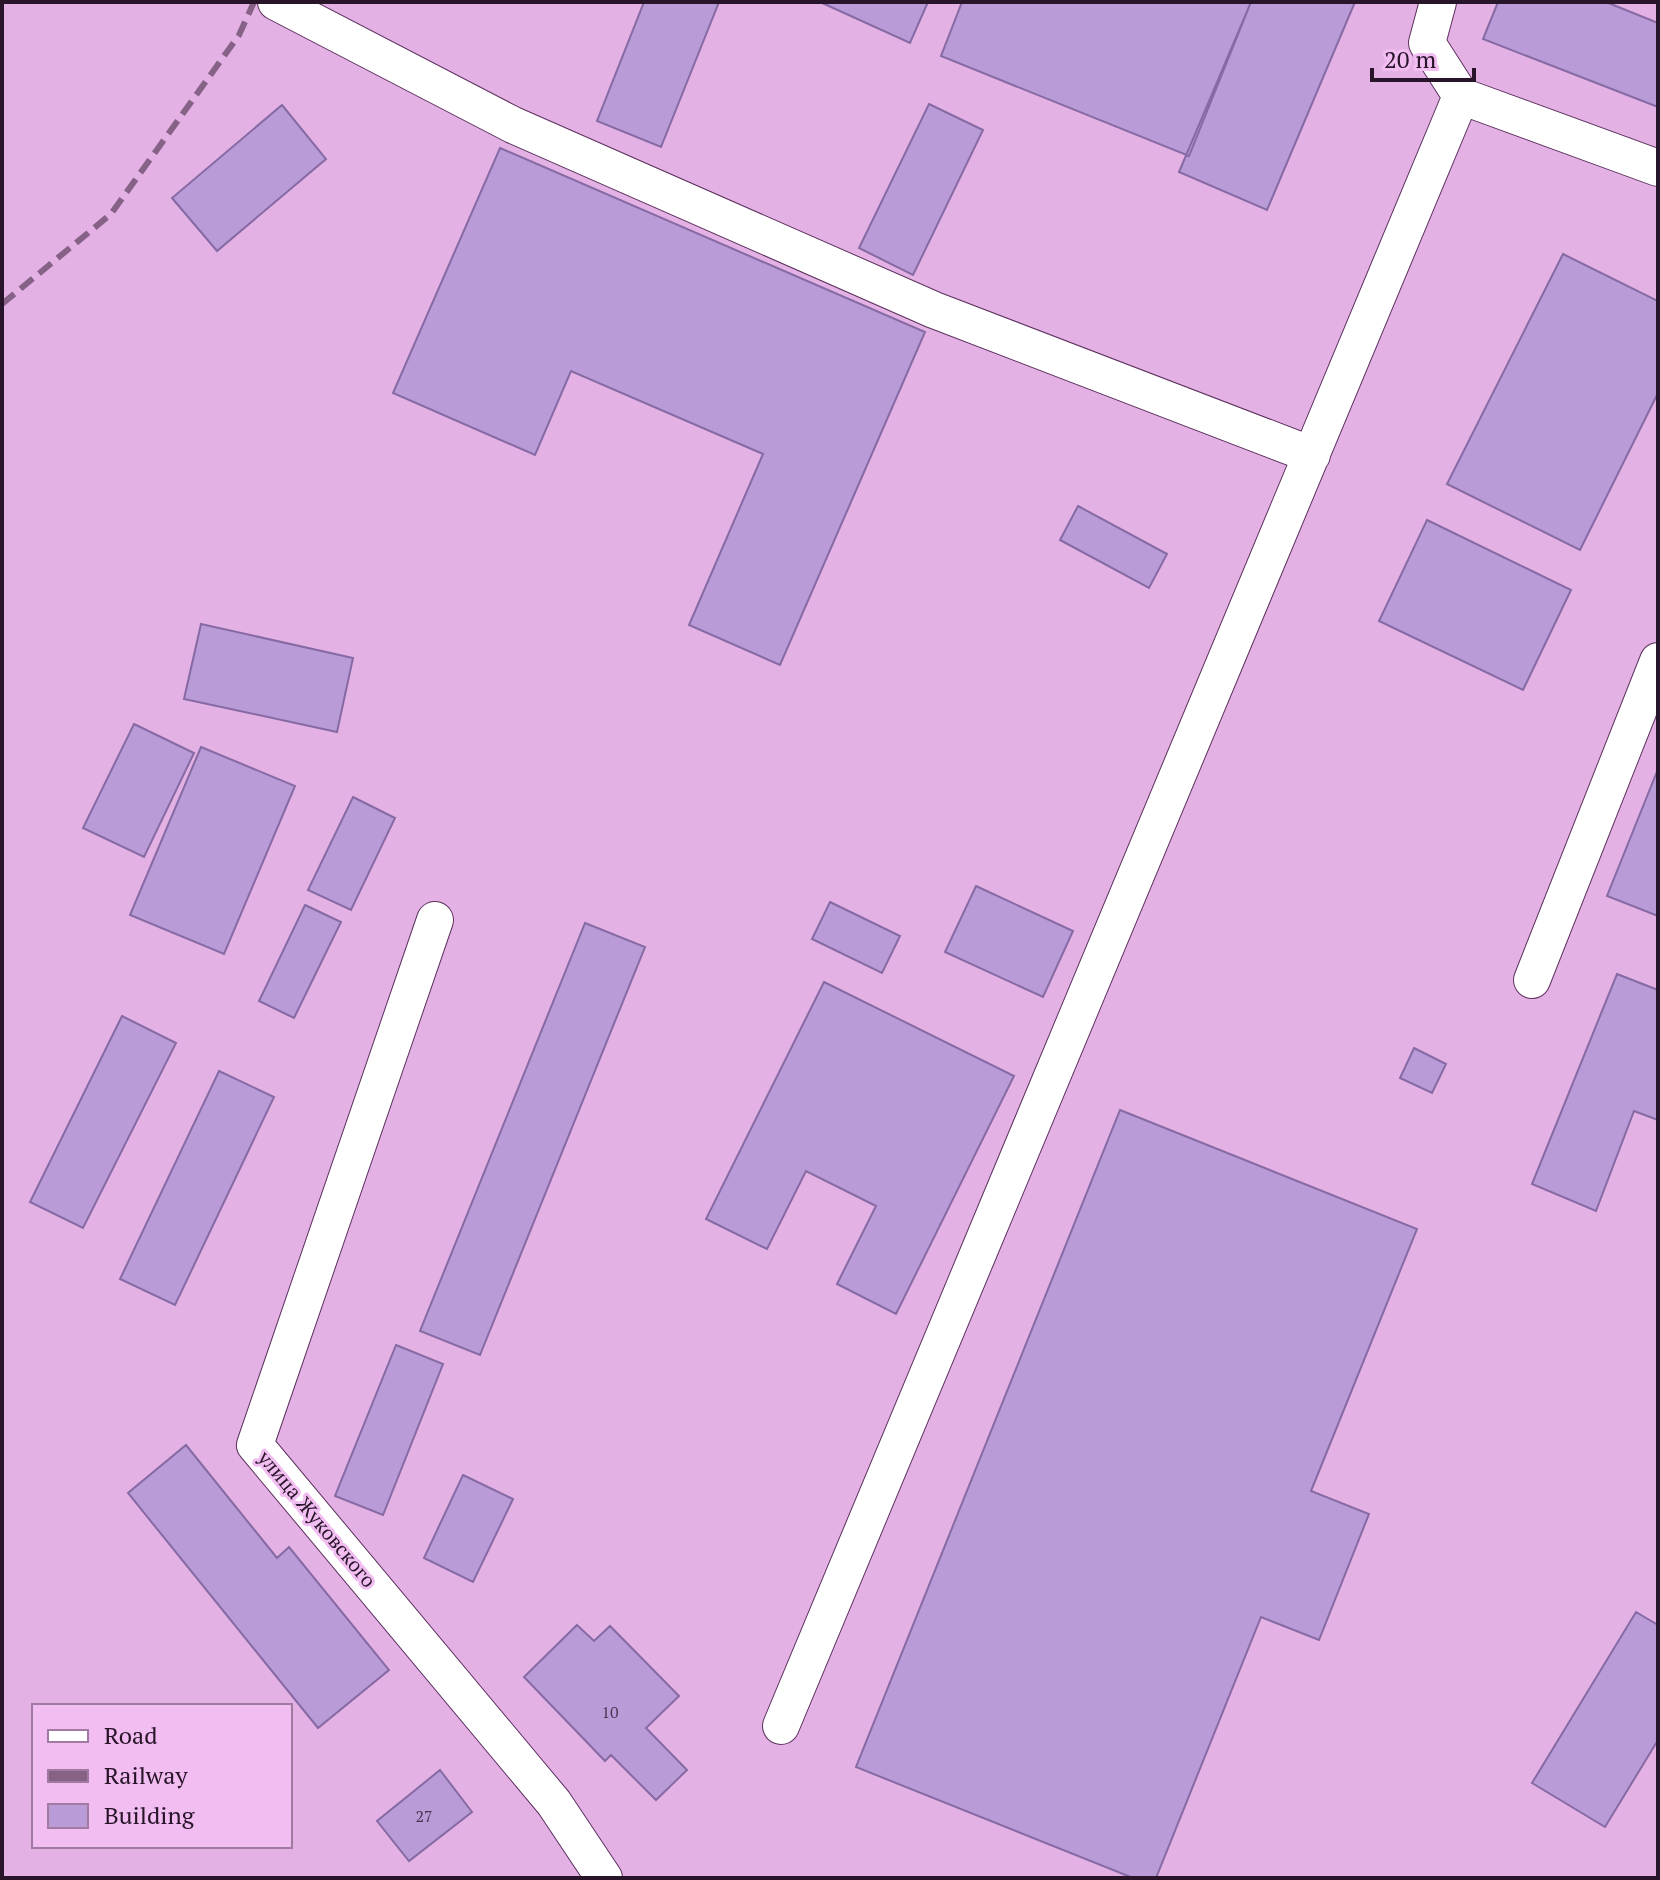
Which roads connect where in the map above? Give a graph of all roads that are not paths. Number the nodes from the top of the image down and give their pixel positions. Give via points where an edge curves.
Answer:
1 (276, 2) edge
2 (1438, 2) edge
3 (1461, 96) junction
4 (1658, 168) edge
5 (1312, 455) junction
6 (1658, 661) edge
7 (435, 920) dead end
8 (1532, 980) dead end
9 (781, 1726) dead end
10 (604, 1878) edge

1 - 5 street via 513,125 890,291
2 - 3 street via 1427,43
3 - 4 street
3 - 5 street
5 - 9 street
6 - 8 street
7 - 10 street, улица Жуковского via 255,1445 554,1803

